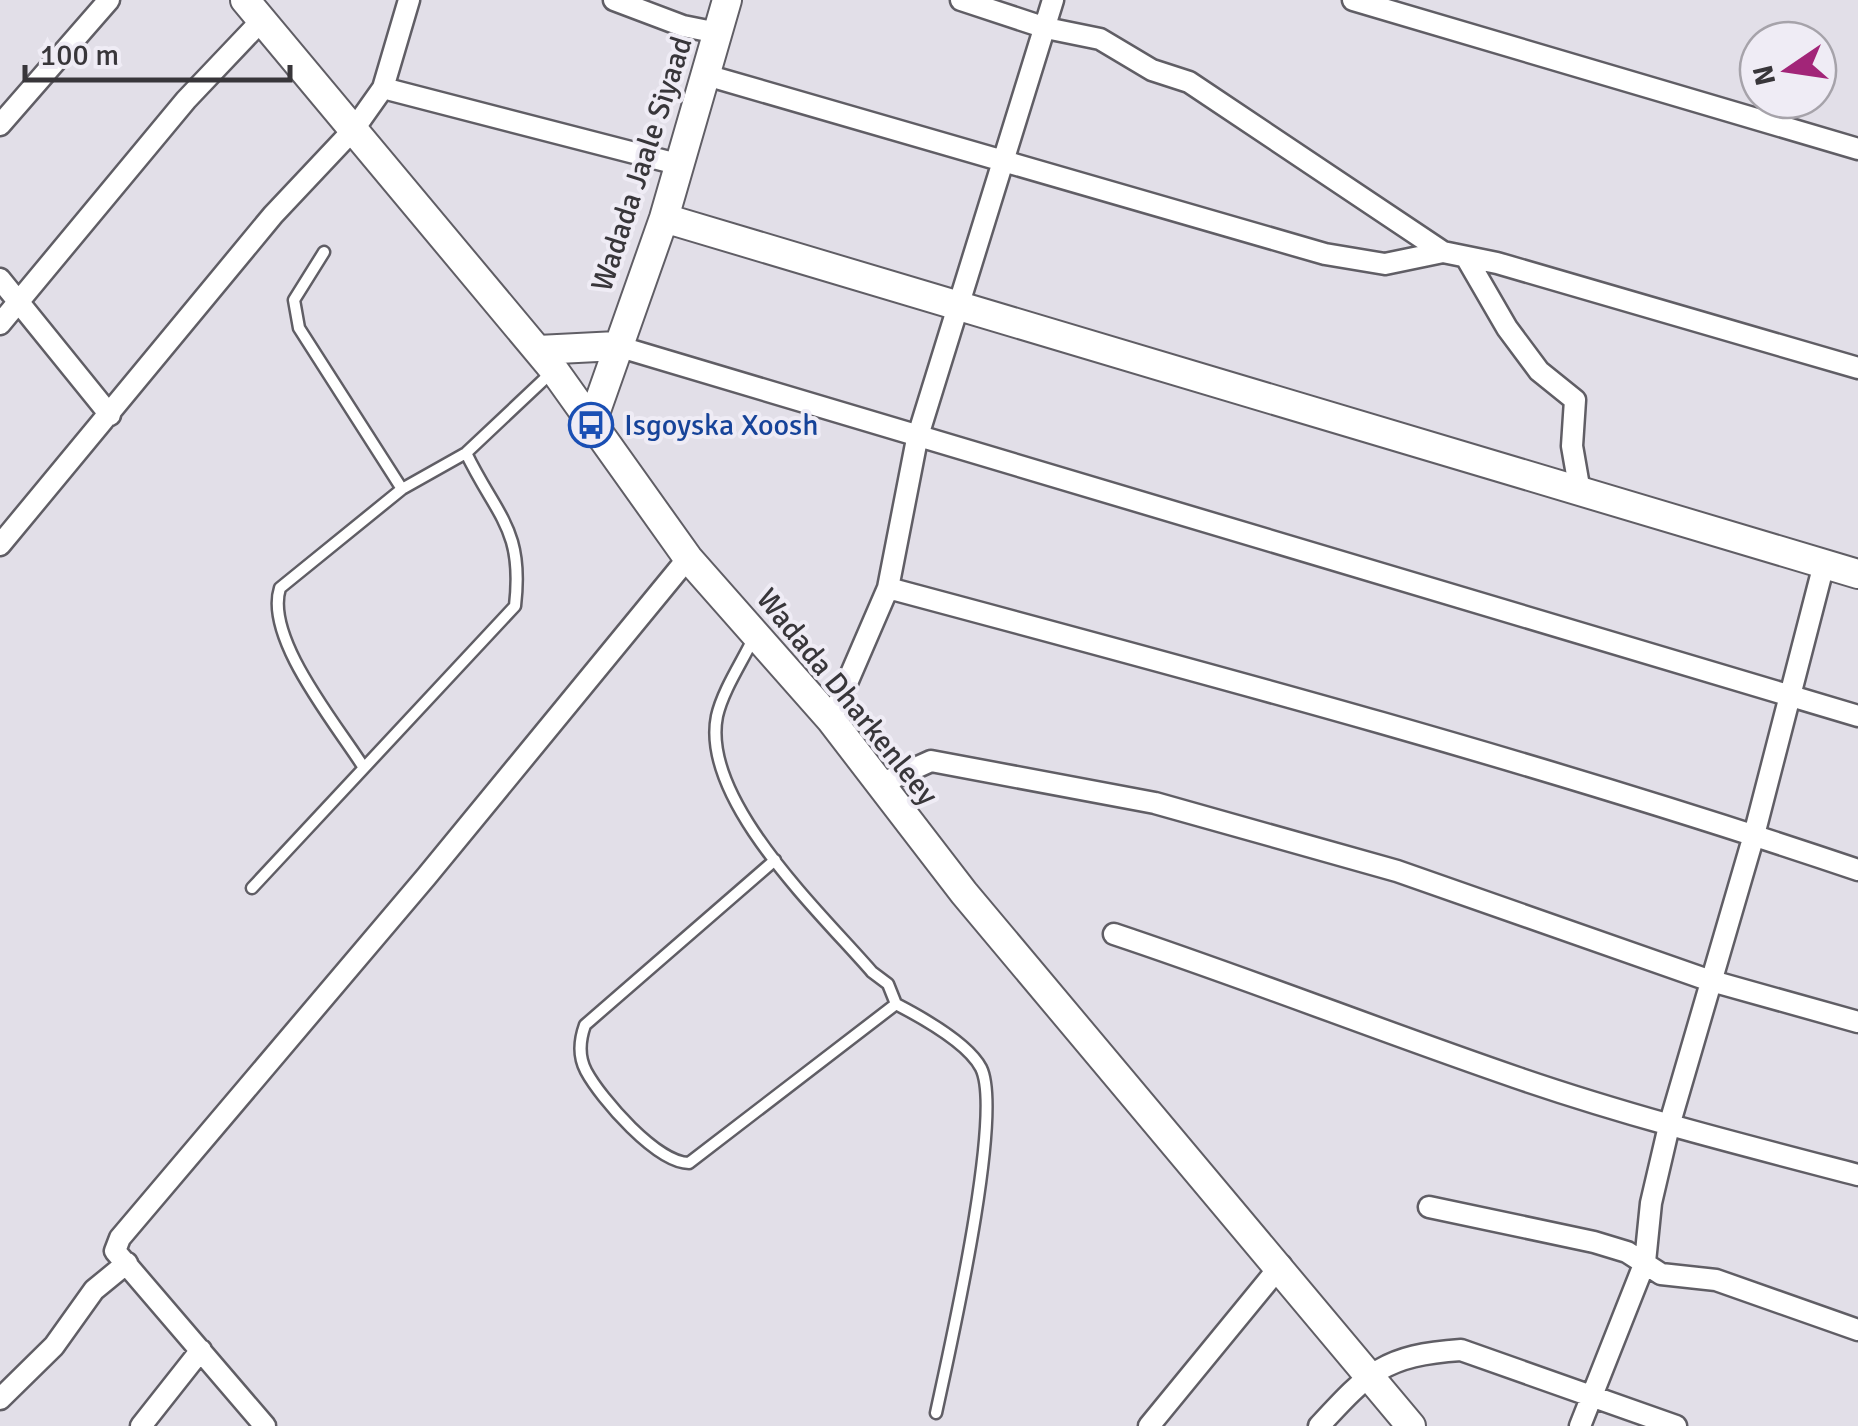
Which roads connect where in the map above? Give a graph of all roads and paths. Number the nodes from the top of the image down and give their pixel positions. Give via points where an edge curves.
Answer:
1 (110, 0) edge
2 (408, 0) edge
3 (614, 0) edge
4 (727, 0) edge
5 (961, 0) edge
6 (1053, 0) edge
7 (1353, 0) edge
8 (253, 10) edge
9 (1046, 28) junction
10 (718, 33) junction
11 (706, 75) junction
12 (382, 88) junction
13 (0, 124) edge
14 (354, 129) junction
15 (1858, 149) edge
16 (1002, 162) junction
17 (681, 165) junction
18 (664, 218) junction
19 (324, 252) dead end
20 (1443, 252) junction
21 (1467, 258) junction
22 (0, 279) edge
23 (21, 303) junction
24 (959, 306) junction
25 (0, 324) edge
26 (617, 346) junction
27 (546, 360) junction
28 (1858, 368) edge
29 (110, 416) junction
30 (591, 425) junction
31 (917, 438) junction
32 (466, 453) junction
33 (402, 489) junction
34 (1580, 492) junction
35 (0, 545) edge
36 (688, 558) junction
37 (1824, 564) junction
38 (1858, 574) edge
39 (888, 588) junction
40 (756, 633) junction
41 (1791, 693) junction
42 (1858, 716) edge
43 (830, 720) junction
44 (364, 768) junction
45 (878, 785) junction
46 (1754, 835) junction
47 (775, 860) junction
48 (1858, 870) edge
49 (252, 888) dead end
50 (1114, 934) dead end
51 (1708, 980) junction
52 (896, 1004) junction
53 (1858, 1022) edge
54 (1669, 1126) junction
55 (1858, 1176) edge
56 (1429, 1208) dead end
57 (1644, 1262) junction
58 (127, 1263) junction
59 (1281, 1266) junction
60 (1858, 1330) edge
61 (201, 1350) junction
62 (1368, 1373) junction
63 (1588, 1398) junction
64 (0, 1399) edge
65 (936, 1412) dead end
66 (141, 1426) edge
67 (265, 1426) edge
68 (1149, 1426) edge
69 (1319, 1426) edge
70 (1411, 1426) edge
71 (1580, 1426) edge
72 (1676, 1426) edge

1 - 13 street
2 - 12 street
3 - 10 street
4 - 10 main road, Wadada Jaale Siyaad
5 - 9 street
6 - 9 street
7 - 15 street
8 - 14 main road, Wadada Dharkenleey
8 - 23 street
9 - 16 street
9 - 20 street via 1100,39 1152,70 1189,82
10 - 11 main road, Wadada Jaale Siyaad
11 - 16 street
11 - 17 main road, Wadada Jaale Siyaad
12 - 14 street
12 - 17 street
14 - 27 main road, Wadada Dharkenleey
14 - 29 street via 272,215
16 - 20 street via 1356,260 1409,262
16 - 24 street
17 - 18 main road, Wadada Jaale Siyaad
18 - 24 main road
18 - 26 main road, Wadada Jaale Siyaad
19 - 33 lane via 294,300 299,328
20 - 21 street
21 - 28 street
21 - 34 street via 1539,372 1575,400 1572,446
22 - 23 street
23 - 25 street
23 - 29 street
24 - 31 street
24 - 34 main road
26 - 27 main road
26 - 30 main road, Wadada Jaale Siyaad
26 - 31 street
27 - 30 main road, Wadada Dharkenleey
27 - 32 lane
29 - 35 street
30 - 36 main road, Wadada Dharkenleey
31 - 39 street
31 - 41 street
32 - 33 lane
32 - 44 lane via 491,505 511,528 519,558 515,606
33 - 44 lane via 296,572 276,602 300,668
34 - 37 main road
36 - 40 main road, Wadada Dharkenleey
36 - 58 street via 120,1238 116,1251
37 - 38 main road
37 - 41 street
39 - 43 street
39 - 46 street
40 - 43 main road, Wadada Dharkenleey
40 - 47 lane via 717,716 718,743 739,810
41 - 42 street
41 - 46 street
43 - 45 main road, Wadada Dharkenleey
44 - 49 lane
45 - 51 street via 931,761 1155,803 1397,871
45 - 59 main road, Wadada Dharkenleey
46 - 48 street
46 - 51 street
47 - 52 lane via 888,984
47 - 52 lane via 586,1024 580,1039 585,1070 651,1148 689,1163
50 - 54 street
51 - 53 street
51 - 54 street
52 - 65 lane via 932,1022 980,1065 990,1097 963,1291
54 - 55 street
54 - 57 street
56 - 57 street via 1594,1242
57 - 60 street via 1661,1274 1716,1280
57 - 63 street
58 - 61 street
58 - 64 street via 94,1290 54,1346
59 - 62 main road, Wadada Dharkenleey
59 - 68 street
61 - 66 street
61 - 67 street
62 - 63 street via 1460,1350
62 - 69 street
62 - 70 main road, Wadada Dharkenleey
63 - 71 street
63 - 72 street

